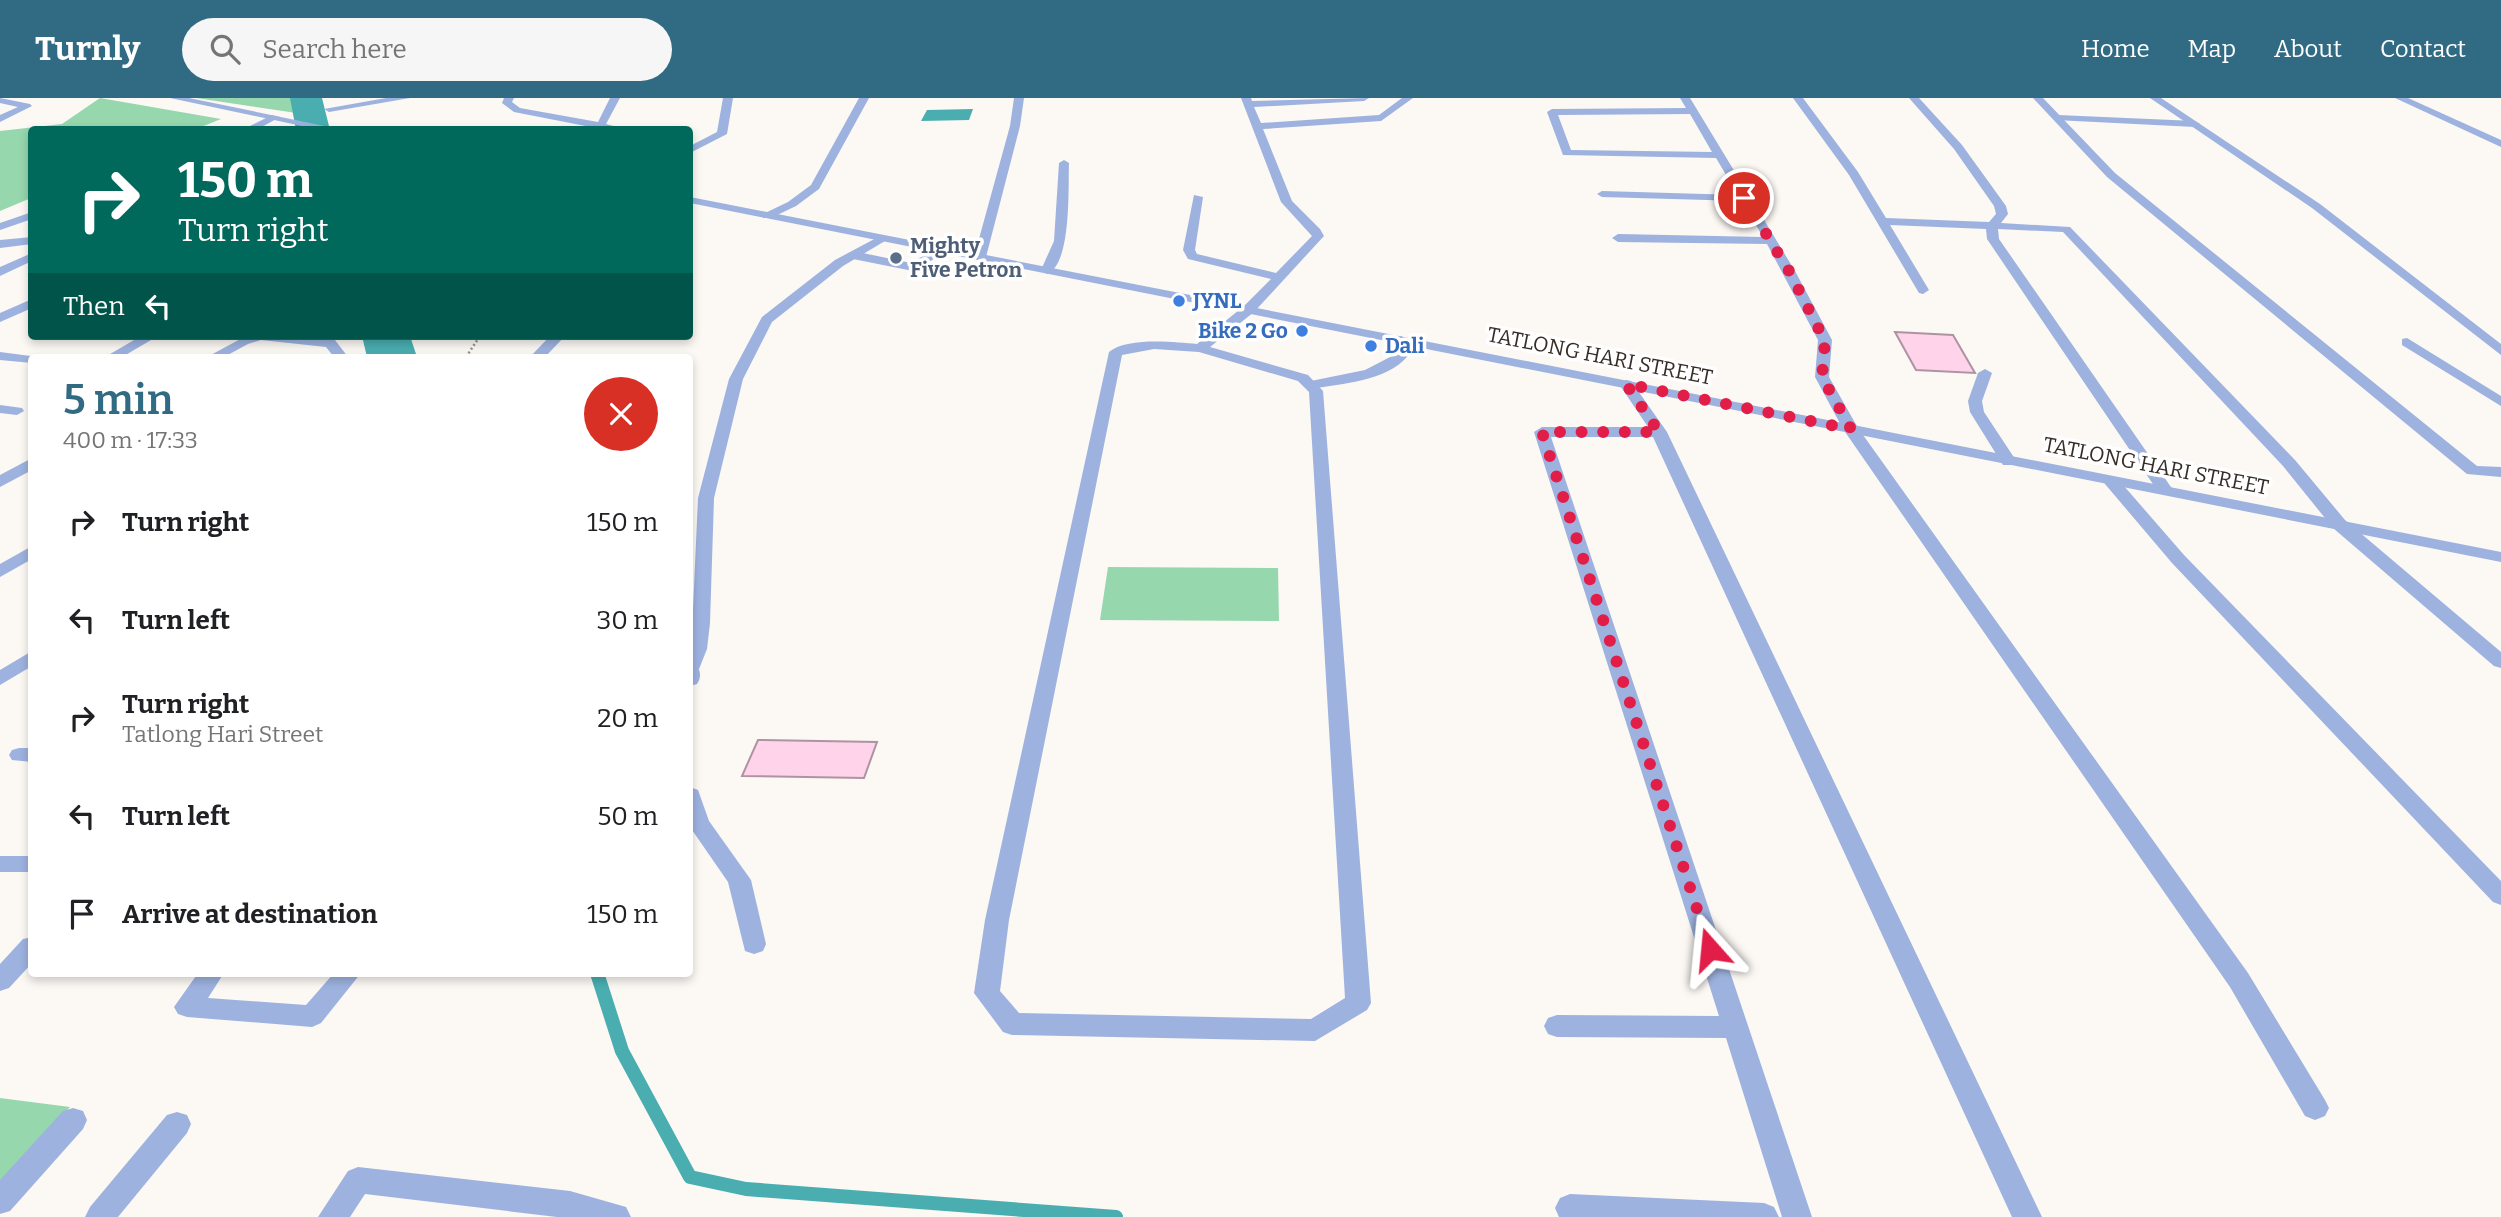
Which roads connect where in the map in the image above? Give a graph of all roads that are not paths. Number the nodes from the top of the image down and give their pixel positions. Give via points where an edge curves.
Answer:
1 (175, 98) edge
2 (325, 98) edge
3 (405, 98) edge
4 (509, 98) edge
5 (615, 98) edge
6 (728, 98) edge
7 (864, 98) edge
8 (1018, 98) edge
9 (1364, 98) edge
10 (1408, 98) edge
11 (1685, 98) edge
12 (1798, 98) edge
13 (1914, 98) edge
14 (2038, 98) edge
15 (2155, 98) edge
16 (2400, 98) edge
17 (0, 100) edge
18 (1247, 101) edge
19 (329, 109) junction
20 (1693, 111) junction
21 (275, 117) junction
22 (2058, 118) junction
23 (0, 119) edge
24 (2195, 124) junction
25 (601, 125) junction
26 (1259, 125) junction
27 (256, 126) edge
28 (321, 126) edge
29 (333, 126) edge
30 (606, 126) edge
31 (693, 142) edge
32 (704, 144) junction
33 (2501, 144) edge
34 (693, 149) edge
35 (1719, 155) junction
36 (1064, 163) dead end
37 (1602, 194) dead end
38 (1198, 197) dead end
39 (1744, 198) junction
40 (693, 201) edge
41 (28, 216) edge
42 (767, 216) junction
43 (1883, 221) junction
44 (1992, 226) junction
45 (0, 227) edge
46 (884, 238) junction
47 (1618, 238) dead end
48 (28, 240) edge
49 (1771, 241) junction
50 (0, 244) edge
51 (942, 249) junction
52 (852, 255) junction
53 (980, 257) junction
54 (28, 258) edge
55 (1047, 270) junction
56 (0, 272) edge
57 (1278, 277) junction
58 (1923, 290) dead end
59 (28, 305) edge
60 (1249, 309) junction
61 (0, 318) edge
62 (144, 340) edge
63 (247, 340) edge
64 (300, 340) edge
65 (554, 340) edge
66 (1401, 340) junction
67 (2407, 342) dead end
68 (1200, 348) junction
69 (2501, 351) edge
70 (118, 354) edge
71 (219, 354) edge
72 (339, 354) edge
73 (540, 354) edge
74 (0, 356) edge
75 (28, 359) edge
76 (1985, 373) dead end
77 (1626, 384) junction
78 (1311, 385) junction
79 (2501, 402) edge
80 (0, 409) edge
81 (17, 411) dead end
82 (1851, 429) junction
83 (1659, 432) junction
84 (2009, 462) junction
85 (28, 465) edge
86 (2501, 472) edge
87 (2111, 481) junction
88 (0, 482) edge
89 (2165, 490) junction
90 (2339, 524) junction
91 (28, 554) edge
92 (2501, 557) edge
93 (0, 572) edge
94 (28, 660) edge
95 (693, 662) edge
96 (2501, 662) edge
97 (0, 679) edge
98 (693, 806) edge
99 (0, 864) edge
100 (28, 864) edge
101 (2501, 896) edge
102 (754, 944) dead end
103 (28, 950) edge
104 (209, 977) edge
105 (346, 977) edge
106 (0, 981) edge
107 (1557, 1026) dead end
108 (1735, 1027) junction
109 (2315, 1108) dead end
110 (73, 1120) dead end
111 (177, 1124) dead end
112 (0, 1202) edge
113 (1570, 1208) dead end
114 (100, 1217) edge
115 (333, 1217) edge
116 (616, 1217) edge
117 (1764, 1217) edge
118 (1797, 1217) edge
119 (2027, 1217) edge

1 - 21 street
2 - 19 street
3 - 19 street
4 - 25 street via 507,103 517,110
5 - 25 street
6 - 32 street via 722,134
7 - 42 street via 815,187
8 - 53 street
9 - 18 street
10 - 26 street via 1381,118
11 - 20 street
12 - 43 street via 1840,152
13 - 44 street via 1958,147 2000,206 2002,214
14 - 22 street
15 - 24 street
16 - 33 street
17 - 23 street via 27,106
18 - 26 street
19 - 29 street
20 - 35 street
20 - 35 street via 1552,112 1567,153
21 - 27 street
21 - 28 street
22 - 24 street
22 - 86 street via 2110,175 2473,471
24 - 69 street via 2316,206
25 - 30 street
26 - 57 street via 1287,202 1318,236
31 - 32 street
32 - 34 street
35 - 39 street
36 - 55 street via 1060,241
37 - 39 street
38 - 57 street via 1189,250 1192,256
39 - 49 street
40 - 42 street, TATLONG HARI STREET
41 - 45 street
42 - 46 street, TATLONG HARI STREET
43 - 44 street
43 - 58 street
44 - 89 street via 1993,239
44 - 90 street via 2066,229 2290,463
46 - 51 street, TATLONG HARI STREET
46 - 52 street
47 - 49 street
48 - 50 street
49 - 82 street via 1825,341 1822,377
51 - 52 street via 913,267
51 - 53 street, TATLONG HARI STREET
52 - 95 street via 767,320 736,379 706,498 701,623
53 - 55 street, TATLONG HARI STREET
54 - 56 street
55 - 60 street, TATLONG HARI STREET
57 - 60 street
59 - 61 street
60 - 66 street, TATLONG HARI STREET
60 - 68 street
62 - 70 street
63 - 71 street
64 - 72 street via 330,343
65 - 73 street
66 - 77 street, TATLONG HARI STREET
66 - 78 street via 1401,356 1392,364
67 - 79 street
68 - 78 street via 1303,378
68 - 78 street via 1154,345 1116,352 997,920 987,993 1012,1024 1315,1030 1358,1003 1316,391
74 - 75 street
76 - 84 street via 1975,401 1977,412
77 - 82 street, TATLONG HARI STREET
77 - 83 street
80 - 81 street
82 - 84 street, TATLONG HARI STREET
82 - 109 street via 2239,980
83 - 108 street via 1542,432
83 - 119 street
84 - 87 street, TATLONG HARI STREET
85 - 88 street
87 - 89 street, TATLONG HARI STREET
87 - 101 street via 2178,559
89 - 90 street, TATLONG HARI STREET
90 - 92 street, TATLONG HARI STREET
90 - 96 street
91 - 93 street
94 - 97 street
98 - 102 street via 698,823 739,880
99 - 100 street
103 - 106 street
104 - 105 street via 187,1007 313,1016
107 - 108 street
108 - 118 street
110 - 112 street
111 - 114 street
113 - 117 street
115 - 116 street via 358,1180 570,1205

